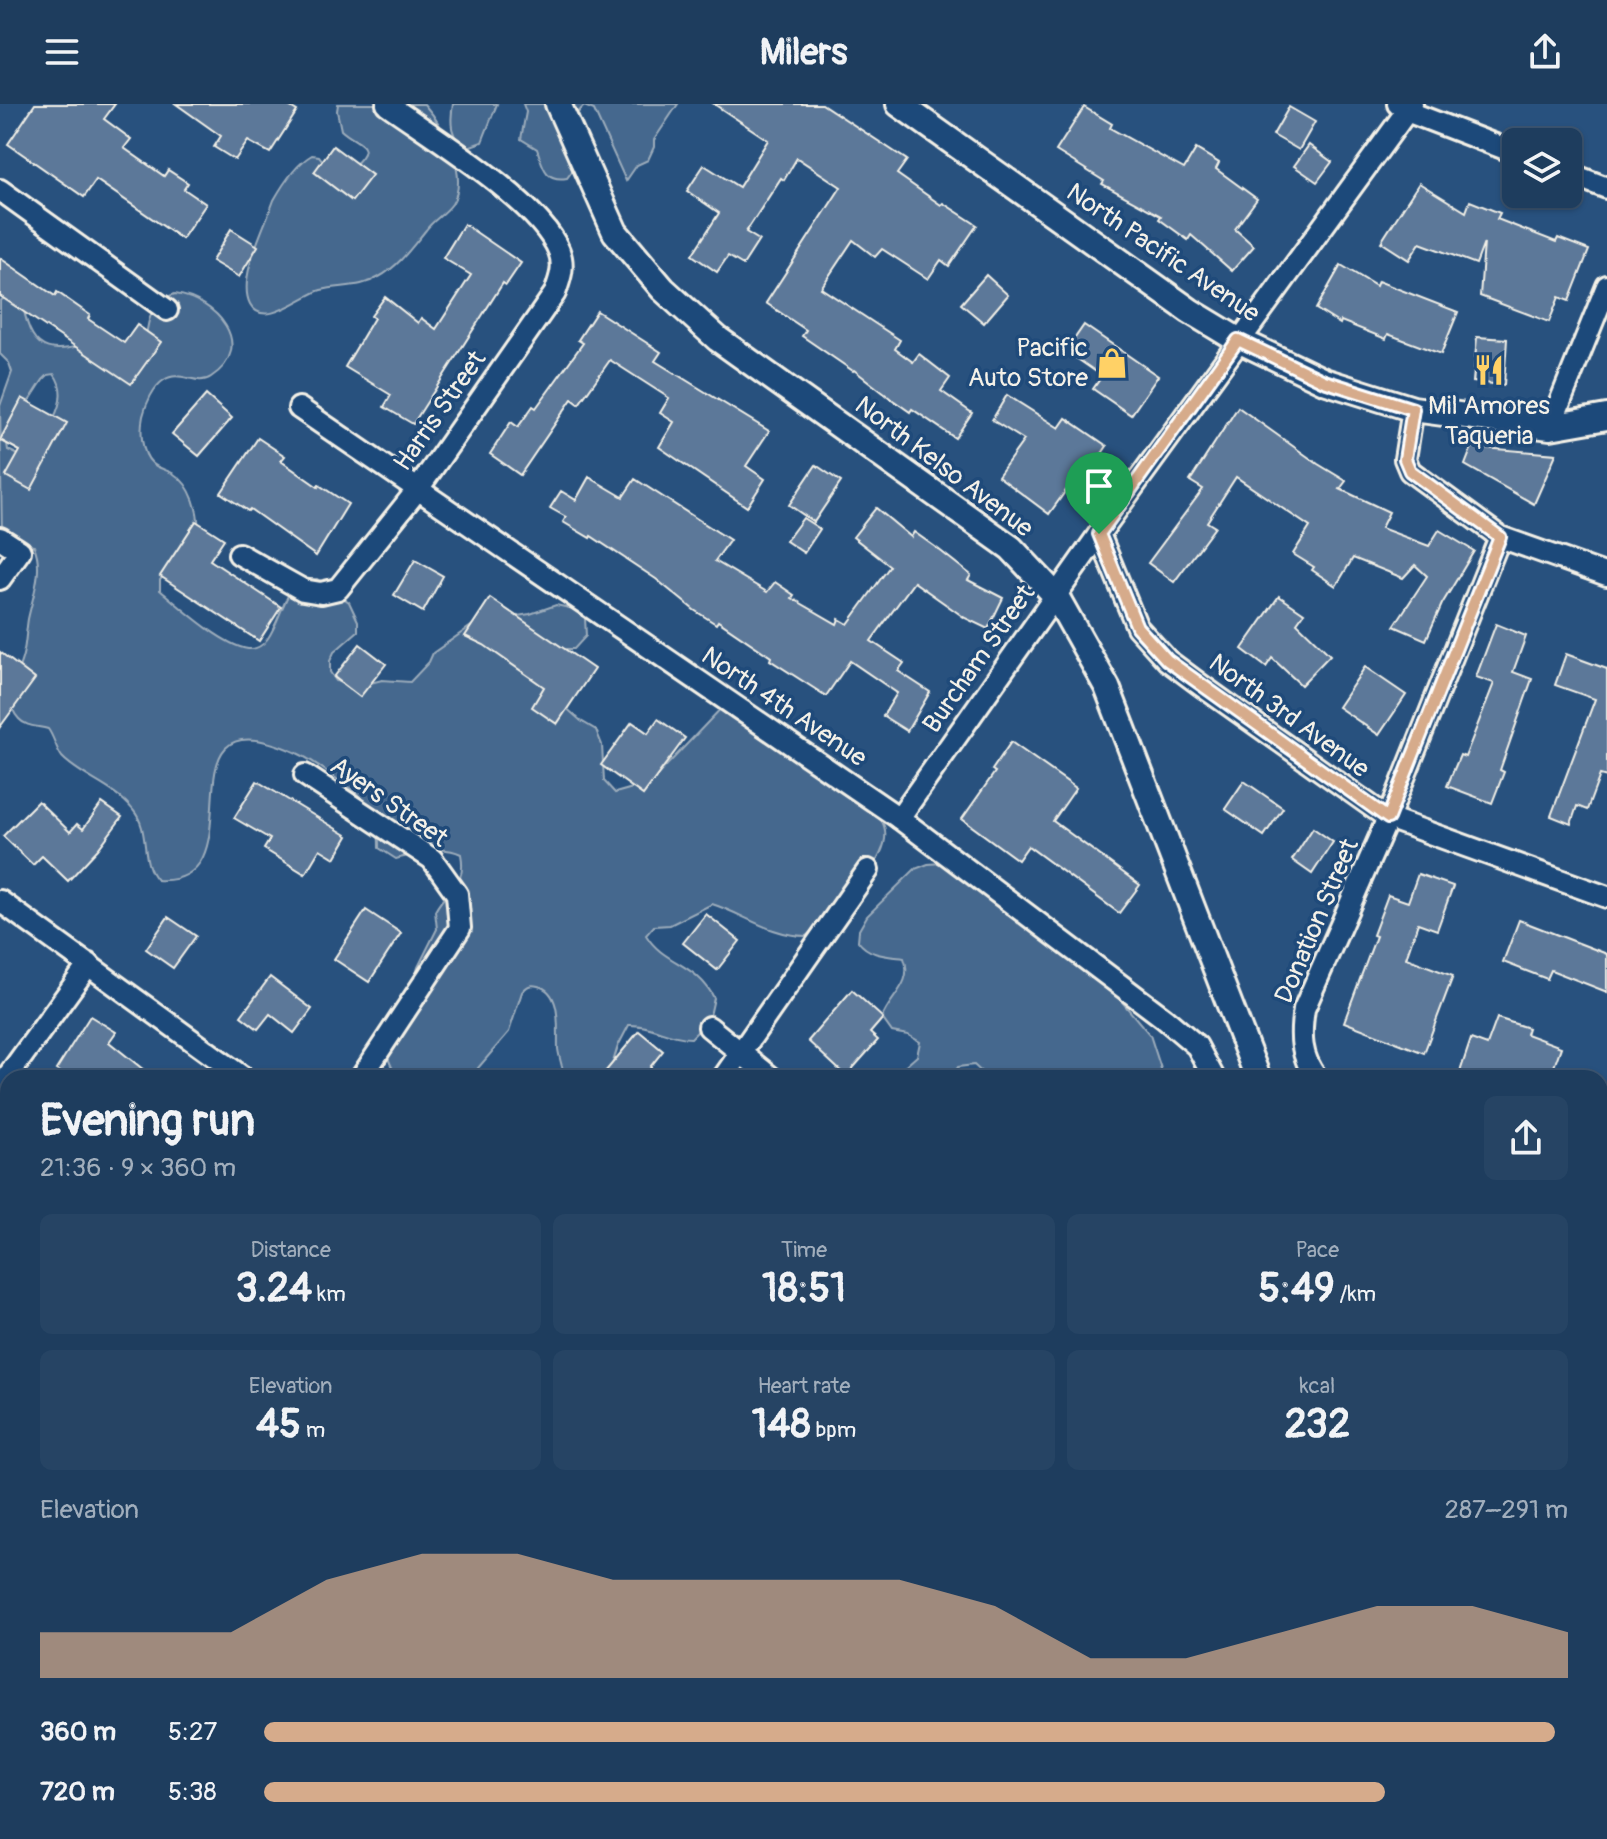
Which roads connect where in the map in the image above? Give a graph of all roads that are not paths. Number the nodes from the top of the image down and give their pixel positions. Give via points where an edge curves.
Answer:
1 (387, 104) edge
2 (558, 104) edge
3 (899, 104) edge
4 (1407, 107) edge
5 (1502, 147) edge
6 (1582, 178) edge
7 (1607, 188) edge
8 (0, 190) edge
9 (1607, 286) edge
10 (167, 310) dead end
11 (1238, 340) junction
12 (299, 408) dead end
13 (1413, 409) junction
14 (1607, 417) edge
15 (1550, 427) junction
16 (418, 489) junction
17 (1099, 534) junction
18 (1500, 537) junction
19 (0, 538) edge
20 (239, 554) dead end
21 (1607, 575) edge
22 (0, 579) edge
23 (1056, 596) junction
24 (305, 775) dead end
25 (899, 818) junction
26 (1388, 818) junction
27 (868, 870) dead end
28 (1607, 897) edge
29 (0, 901) edge
30 (89, 964) junction
31 (709, 1027) dead end
32 (741, 1053) junction
33 (1311, 1069) edge
34 (12, 1070) edge
35 (233, 1070) edge
36 (366, 1070) edge
37 (729, 1070) edge
38 (762, 1070) edge
39 (1210, 1070) edge
40 (1255, 1070) edge

1 - 16 street, Harris Street via 523,205 550,233 561,254 555,293
2 - 23 street, North Kelso Avenue via 615,232 663,289 718,339 1011,548
3 - 11 street, North Pacific Avenue
4 - 5 street
4 - 11 street, Burcham Street
6 - 7 street
8 - 10 street
9 - 15 street
11 - 13 street, North Pacific Avenue via 1324,381
11 - 17 street, Burcham Street
12 - 16 street, North 4th Avenue
13 - 15 street, North Pacific Avenue
13 - 18 street via 1405,459 1410,471
14 - 15 street, North Pacific Avenue
16 - 20 street, Harris Street via 338,589 303,590
16 - 25 street, North 4th Avenue
17 - 23 street, Burcham Street
17 - 26 street, North 3rd Avenue via 1137,627 1167,660
18 - 21 street
18 - 26 street, Donation Street
19 - 22 street via 20,551
23 - 25 street, Burcham Street
23 - 40 street, North Kelso Avenue via 1107,687
24 - 36 street, Ayers Street via 432,859 457,894 460,928
25 - 39 street, North 4th Avenue via 1164,1018 1197,1046
26 - 28 street, North 3rd Avenue
26 - 33 street, Donation Street via 1304,1009 1300,1035
27 - 32 street
29 - 30 street
30 - 34 street
30 - 35 street
31 - 32 street
32 - 37 street
32 - 38 street

